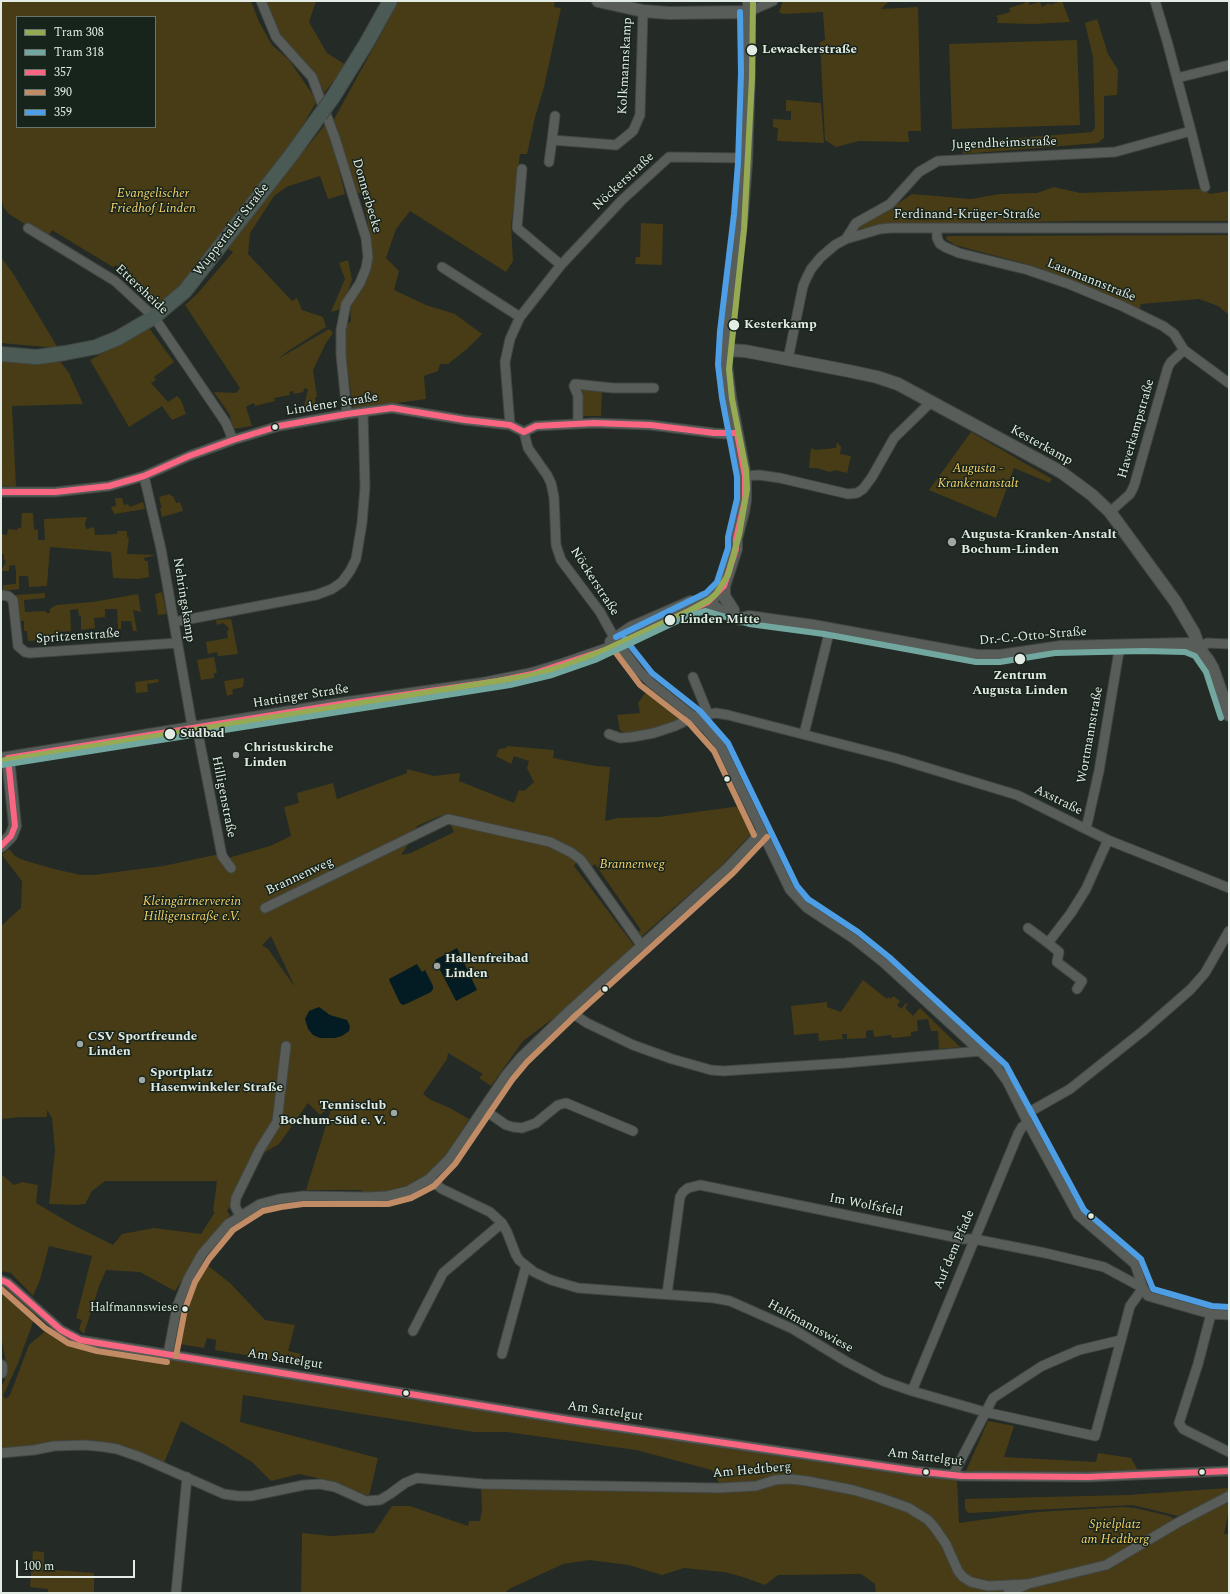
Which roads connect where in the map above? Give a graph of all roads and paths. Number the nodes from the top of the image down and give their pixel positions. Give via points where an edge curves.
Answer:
1 (261, 1) edge
2 (390, 1) edge
3 (598, 1) edge
4 (773, 1) edge
5 (1155, 1) edge
6 (749, 6) edge
7 (643, 11) junction
8 (1229, 65) edge
9 (1177, 78) junction
10 (555, 116) dead end
11 (1190, 131) junction
12 (552, 140) junction
13 (746, 158) junction
14 (549, 162) dead end
15 (522, 169) dead end
16 (1205, 187) dead end
17 (28, 228) dead end
18 (937, 228) junction
19 (1229, 228) edge
20 (846, 239) junction
21 (561, 265) junction
22 (442, 267) dead end
23 (154, 317) junction
24 (520, 317) junction
25 (727, 350) junction
26 (1184, 350) junction
27 (1, 354) edge
28 (788, 359) junction
29 (1229, 383) edge
30 (654, 388) dead end
31 (931, 402) junction
32 (363, 413) junction
33 (347, 414) junction
34 (578, 423) junction
35 (510, 425) junction
36 (524, 432) junction
37 (737, 433) junction
38 (233, 440) junction
39 (144, 476) junction
40 (745, 476) junction
41 (1, 492) edge
42 (1110, 512) junction
43 (736, 539) junction
44 (724, 586) junction
45 (1, 595) edge
46 (707, 600) junction
47 (733, 610) junction
48 (749, 617) junction
49 (174, 622) junction
50 (830, 629) junction
51 (617, 642) junction
52 (177, 643) junction
53 (1229, 644) edge
54 (1120, 645) junction
55 (1200, 650) junction
56 (693, 677) dead end
57 (708, 714) junction
58 (1229, 715) edge
59 (694, 717) junction
60 (194, 728) junction
61 (610, 734) dead end
62 (804, 734) junction
63 (4, 759) edge
64 (1086, 829) junction
65 (761, 832) junction
66 (1108, 840) junction
67 (1, 846) edge
68 (231, 868) dead end
69 (1229, 888) edge
70 (265, 908) dead end
71 (1028, 928) dead end
72 (1229, 931) edge
73 (1048, 943) junction
74 (642, 946) junction
75 (1077, 989) dead end
76 (569, 1011) junction
77 (286, 1046) dead end
78 (980, 1051) junction
79 (483, 1109) junction
80 (1026, 1119) junction
81 (633, 1132) dead end
82 (429, 1179) junction
83 (240, 1216) junction
84 (502, 1223) junction
85 (974, 1239) junction
86 (526, 1266) junction
87 (1, 1280) edge
88 (1143, 1288) junction
89 (666, 1294) junction
90 (1211, 1314) junction
91 (1229, 1315) edge
92 (413, 1331) dead end
93 (1121, 1340) junction
94 (168, 1354) junction
95 (502, 1354) dead end
96 (1, 1366) edge
97 (1, 1372) edge
98 (912, 1391) junction
99 (985, 1412) junction
100 (1229, 1452) edge
101 (1, 1453) edge
102 (1229, 1471) edge
103 (953, 1475) junction
104 (187, 1477) junction
105 (1229, 1496) edge
106 (1028, 1584) junction
107 (176, 1593) edge
108 (1008, 1593) edge

1 - 33 street, Donnerbecke via 276,36 312,77 336,138 366,238 366,268 360,283 346,304 342,330 341,355
2 - 23 main road, Wuppertaler Straße, bridge via 333,96 292,154 185,291
3 - 7 street, Kolkmannskamp
4 - 6 street
5 - 9 street
6 - 7 street, Kolkmannskamp via 669,13
6 - 13 street, Hattinger Straße
7 - 12 street, Kolkmannskamp via 640,115 633,131 616,145
8 - 9 street
9 - 11 street
10 - 12 street
11 - 16 street
11 - 20 street, Jugendheimstraße via 1115,152 938,161 919,172 890,204 856,223
12 - 14 street
13 - 21 street, Nöckerstraße via 669,157 622,200
13 - 25 street, Hattinger Straße
15 - 21 street via 517,228
17 - 23 street, Ettersheide via 115,281
18 - 19 street, Ferdinand-Krüger-Straße
18 - 20 street, Ferdinand-Krüger-Straße via 880,229
18 - 26 street, Laarmannstraße via 936,238 945,247 959,253 1028,270 1116,303 1169,330
20 - 28 street, Ferdinand-Krüger-Straße via 821,258 806,279 801,292
21 - 24 street, Nöckerstraße
22 - 24 street
23 - 27 main road, Wuppertaler Straße via 96,348 37,357
23 - 38 street, Ettersheide via 226,423
24 - 35 street, Nöckerstraße via 510,339 505,362
25 - 28 street, Kesterkamp
25 - 37 street, Hattinger Straße via 726,365
26 - 29 street, Laarmannstraße
26 - 42 street, Haverkampstraße via 1168,368 1134,486 1130,494
28 - 31 street, Kesterkamp via 877,377 898,384
30 - 34 street via 613,388 575,384 578,396
31 - 40 street via 894,438 861,492 848,494 780,478
31 - 42 street, Kesterkamp via 1061,472
32 - 33 street, Lindener Straße
32 - 35 street, Lindener Straße via 399,409
32 - 49 street via 365,487 362,523 356,559 342,582 316,595
33 - 38 street, Lindener Straße via 290,424
34 - 36 street via 536,426
34 - 37 street via 644,424 714,433
35 - 36 street
36 - 51 street, Nöckerstraße via 528,448 547,475 554,497 558,553 600,612
37 - 40 street, Hattinger Straße
38 - 39 street, Lindener Straße
39 - 41 street, Lindener Straße via 109,486 57,491
39 - 49 street, Nehringskamp
40 - 43 street, Hattinger Straße via 745,500
42 - 55 street, Kesterkamp via 1175,601 1194,633
43 - 44 street, Hattinger Straße via 736,549
43 - 46 street, Hattinger Straße via 719,580
44 - 46 street, Hattinger Straße
44 - 47 street via 724,596
45 - 52 street, Spritzenstraße via 13,600 18,646 24,652
46 - 47 street, Dr.-C.-Otto-Straße
46 - 48 street, Dr.-C.-Otto-Straße via 718,610 735,617
46 - 51 street, Hattinger Straße via 654,617 631,628
47 - 48 street, Dr.-C.-Otto-Straße
48 - 50 street, Dr.-C.-Otto-Straße
49 - 52 street, Nehringskamp
50 - 54 street, Dr.-C.-Otto-Straße via 988,657 1047,648
50 - 62 street
51 - 59 street, Nöckerstraße via 651,683
51 - 60 street, Hattinger Straße via 602,650 532,674
52 - 60 street, Nehringskamp
53 - 55 street via 1207,643
54 - 55 street, Dr.-C.-Otto-Straße via 1185,644
54 - 64 street, Wortmannstraße via 1100,765
55 - 58 street via 1213,669
56 - 57 street
57 - 59 street, Axstraße
57 - 62 street, Axstraße via 728,715
59 - 61 street, Axstraße via 675,726 644,735 620,738
59 - 65 street, Nöckerstraße via 721,747
60 - 63 street, Hattinger Straße
60 - 68 street, Hilligenstraße via 199,738 222,856
62 - 64 street, Axstraße via 1017,795
63 - 67 street via 15,826 11,836
64 - 66 street, Axstraße
65 - 74 street via 728,867
65 - 78 street, Nöckerstraße via 790,890 803,905 854,939 884,963
66 - 69 street, Axstraße
66 - 73 street via 1086,889
70 - 74 street, Brannenweg via 448,819 550,842 572,853 581,860
71 - 73 street
72 - 80 street, Auf dem Pfade via 1205,973 1191,989 1070,1089
73 - 75 street via 1059,952 1057,962 1082,981
74 - 76 street
76 - 78 street via 587,1023 632,1045 711,1070 845,1063
76 - 79 street via 506,1075
77 - 83 street via 277,1122 260,1149 236,1198 234,1206
78 - 80 street, Nöckerstraße via 1002,1072
79 - 81 street via 506,1125 522,1128 536,1123 558,1105 566,1103
79 - 82 street via 449,1159
80 - 85 street, Auf dem Pfade
80 - 88 street, Nöckerstraße via 1078,1215 1135,1264
82 - 83 street via 408,1191 387,1196 302,1196 279,1199 260,1204
82 - 84 street, Halfmannswiese via 442,1189 485,1209
83 - 94 street via 216,1237 192,1271 177,1307
84 - 86 street, Halfmannswiese via 517,1257
84 - 92 street via 443,1273
85 - 88 street, Im Wolfsfeld via 1104,1267
85 - 89 street, Im Wolfsfeld via 950,1237 695,1185 686,1189 680,1197
85 - 98 street, Auf dem Pfade
86 - 89 street, Halfmannswiese via 551,1280 573,1287
86 - 95 street
87 - 94 street, Am Sattelgut via 8,1283 50,1322 71,1336
88 - 90 street, Im Wolfsfeld via 1152,1298
88 - 93 street via 1130,1306
89 - 98 street, Halfmannswiese via 714,1298 739,1304 793,1329 869,1374
90 - 91 street, Im Wolfsfeld
90 - 100 street via 1179,1423 1183,1430
93 - 99 street via 1079,1350 1042,1366 993,1398
93 - 99 street, Halfmannswiese via 1095,1436
94 - 103 street, Am Sattelgut via 569,1420
96 - 97 street
98 - 99 street, Halfmannswiese
99 - 103 street
101 - 104 street, Am Hedtberg via 54,1446 106,1447 136,1455
102 - 103 street, Am Sattelgut via 1088,1477
104 - 106 street, Am Hedtberg via 221,1493 238,1496 251,1496 311,1484 335,1487 366,1501 380,1500 417,1478 483,1484 719,1488 756,1486 775,1480 807,1481 853,1490 899,1503 915,1511 935,1528 946,1544 958,1571 975,1584
104 - 107 street
105 - 106 street via 1106,1565
106 - 108 street

